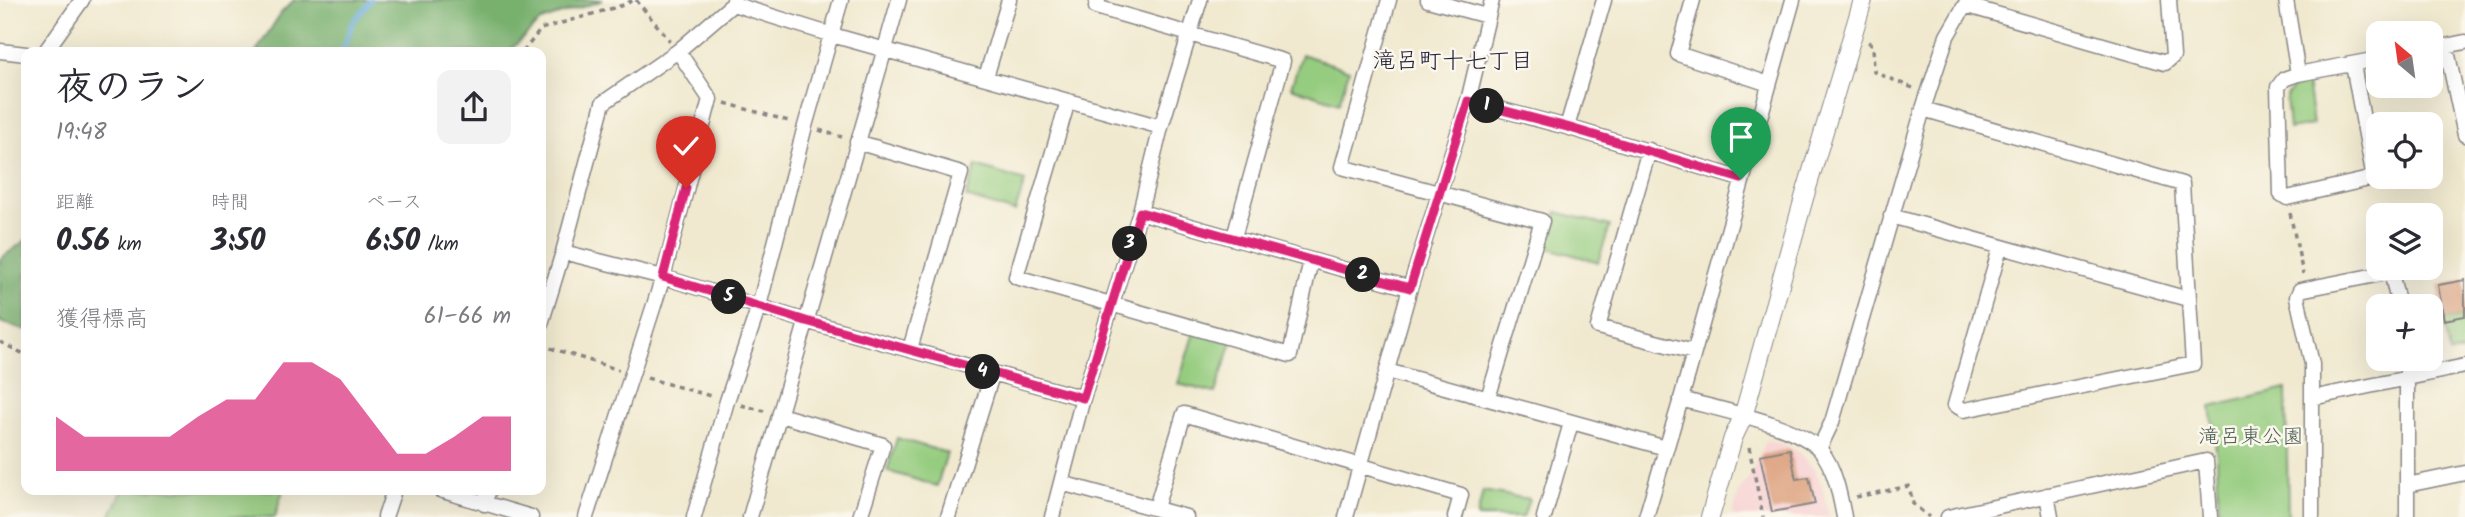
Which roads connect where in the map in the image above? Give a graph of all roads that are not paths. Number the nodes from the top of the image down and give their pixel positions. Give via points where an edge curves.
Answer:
1 (82, 0) edge
2 (841, 0) edge
3 (899, 0) edge
4 (1009, 0) edge
5 (1098, 0) edge
6 (1200, 0) edge
7 (1389, 0) edge
8 (1427, 0) edge
9 (1492, 0) edge
10 (1604, 0) edge
11 (1693, 0) edge
12 (1793, 0) edge
13 (1863, 0) edge
14 (2169, 0) edge
15 (2286, 0) edge
16 (733, 2) edge
17 (1966, 3) edge
18 (1487, 16) junction
19 (832, 35) junction
20 (1190, 36) junction
21 (2465, 42) edge
22 (2443, 46) edge
23 (49, 47) edge
24 (886, 50) junction
25 (0, 51) edge
26 (678, 51) junction
27 (21, 53) edge
28 (2366, 62) edge
29 (2443, 63) edge
30 (2353, 65) junction
31 (2298, 74) junction
32 (986, 77) junction
33 (1769, 84) junction
34 (1068, 101) junction
35 (1468, 101) junction
36 (1923, 109) junction
37 (1161, 127) junction
38 (1567, 127) junction
39 (2465, 135) edge
40 (858, 142) junction
41 (1649, 150) junction
42 (1741, 179) junction
43 (1439, 194) junction
44 (1140, 212) junction
45 (1891, 216) junction
46 (1234, 237) junction
47 (2000, 248) junction
48 (564, 252) junction
49 (1311, 260) junction
50 (663, 277) junction
51 (1410, 288) junction
52 (2396, 294) edge
53 (2188, 299) junction
54 (1112, 305) junction
55 (758, 306) junction
56 (546, 308) edge
57 (806, 321) junction
58 (910, 349) junction
59 (1694, 352) junction
60 (2465, 366) edge
61 (1387, 371) junction
62 (2406, 371) edge
63 (992, 375) junction
64 (2406, 378) junction
65 (1083, 398) junction
66 (1488, 398) junction
67 (2312, 398) junction
68 (1681, 400) junction
69 (780, 415) junction
70 (1743, 417) junction
71 (1571, 423) junction
72 (1666, 448) junction
73 (1819, 449) junction
74 (1362, 464) junction
75 (2465, 472) edge
76 (1061, 483) junction
77 (2407, 485) junction
78 (392, 495) edge
79 (2047, 495) junction
80 (487, 497) edge
81 (1156, 508) junction
82 (385, 517) edge
83 (531, 517) edge
84 (586, 517) edge
85 (694, 517) edge
86 (750, 517) edge
87 (860, 517) edge
88 (948, 517) edge
89 (1052, 517) edge
90 (1186, 517) edge
91 (1346, 517) edge
92 (1455, 517) edge
93 (1544, 517) edge
94 (1646, 517) edge
95 (1710, 517) edge
96 (1844, 517) edge
97 (1948, 517) edge
98 (2051, 517) edge
99 (2210, 517) edge
100 (2312, 517) edge
101 (2407, 517) edge

1 - 23 street
2 - 19 street
3 - 24 street
4 - 32 street
5 - 20 street via 1096,7
6 - 20 street
7 - 43 street via 1342,167
8 - 18 street
9 - 18 street
10 - 38 street
11 - 33 street via 1678,54
12 - 33 street
13 - 70 street
14 - 17 street via 2173,56 2165,63
15 - 31 street
16 - 19 street
16 - 26 street
17 - 36 street via 1947,36
18 - 35 street
19 - 24 street
19 - 55 street
20 - 37 street
20 - 46 street via 1283,61
21 - 22 street
24 - 32 street
24 - 40 street
25 - 27 street
26 - 48 street via 603,103
26 - 50 street via 710,99
28 - 30 street
29 - 39 street
30 - 31 street
30 - 31 street via 2373,173 2369,179 2287,198 2281,194 2278,87
32 - 34 street
33 - 42 street
34 - 37 street
34 - 54 street via 1016,277
35 - 38 street
35 - 43 street
36 - 45 street
36 - 53 street via 2182,184
37 - 44 street
38 - 41 street
40 - 57 street
40 - 58 street via 961,173
41 - 42 street
41 - 59 street via 1598,327
42 - 59 street
43 - 51 street
43 - 66 street via 1542,221
44 - 46 street
44 - 54 street
45 - 47 street
45 - 73 street via 1832,422
46 - 49 street
47 - 53 street
47 - 53 street via 1955,405 1965,410 2193,364
48 - 50 street
48 - 56 street
49 - 51 street
49 - 54 street via 1290,355
50 - 55 street
50 - 84 street
51 - 61 street
52 - 67 street via 2391,272 2300,290 2297,297 2312,364
54 - 65 street
55 - 57 street
55 - 85 street
57 - 58 street
57 - 69 street
58 - 63 street
59 - 68 street
60 - 64 street
61 - 66 street
61 - 74 street
62 - 64 street
63 - 65 street
63 - 88 street
64 - 67 street
64 - 77 street
65 - 76 street
66 - 71 street
67 - 100 street
68 - 70 street
68 - 72 street
69 - 86 street
69 - 87 street via 883,445
70 - 73 street via 1780,426
70 - 95 street
71 - 72 street
71 - 93 street
72 - 94 street
73 - 96 street via 1829,463
74 - 81 street via 1184,414
74 - 91 street
74 - 92 street via 1461,495
75 - 77 street
76 - 81 street
76 - 89 street
77 - 101 street
78 - 82 street
79 - 97 street
79 - 98 street
79 - 99 street via 2206,461
80 - 83 street
81 - 90 street

